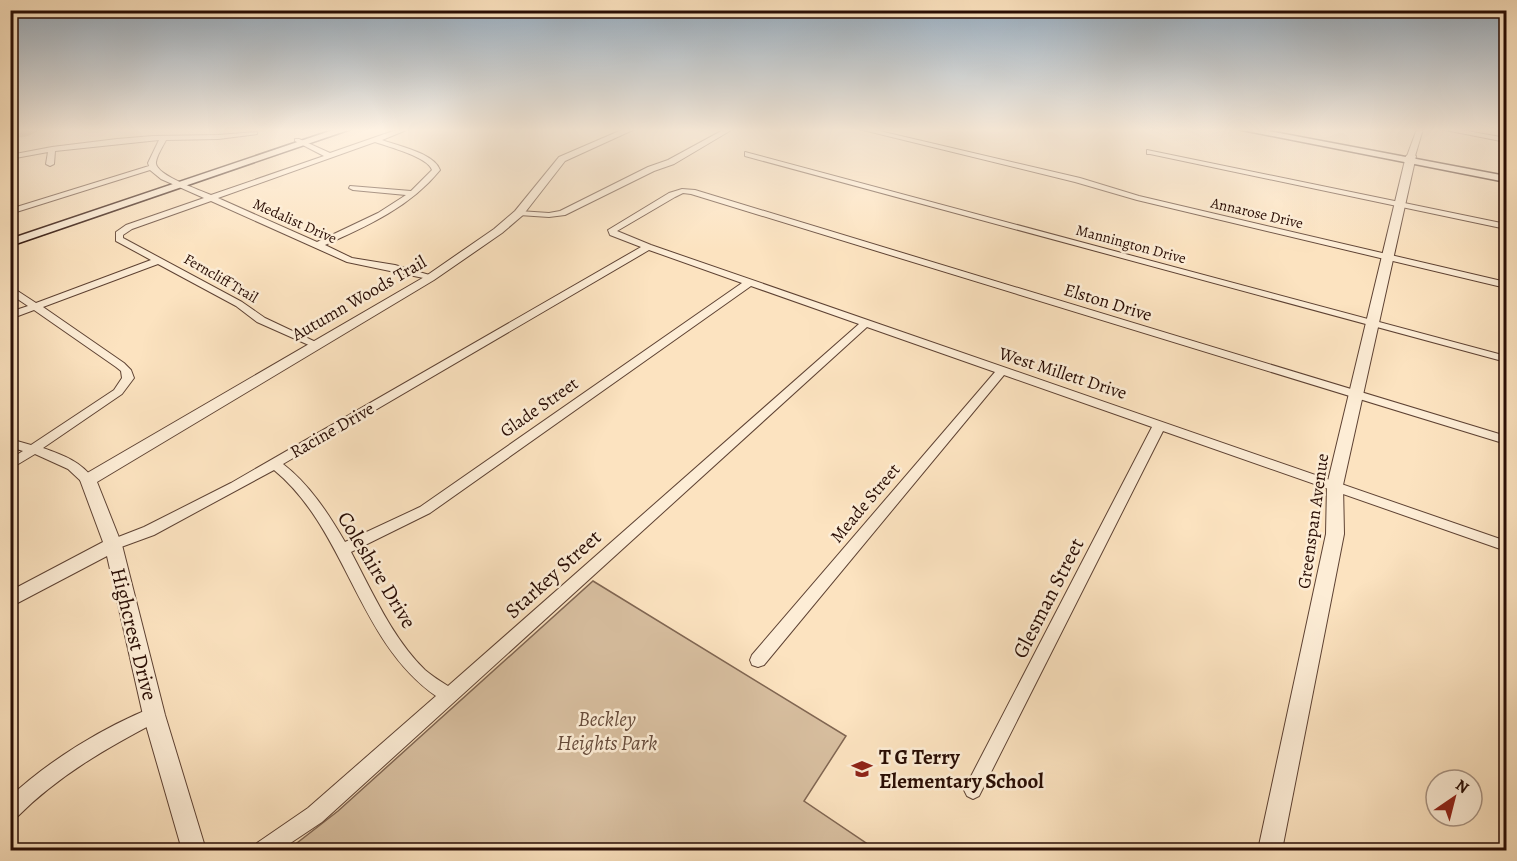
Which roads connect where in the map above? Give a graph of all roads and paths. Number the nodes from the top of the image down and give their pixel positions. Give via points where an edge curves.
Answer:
1 (146, 169) edge
2 (155, 169) edge
3 (219, 169) edge
4 (293, 169) edge
5 (435, 169) edge
6 (554, 169) edge
7 (651, 169) edge
8 (804, 169) edge
9 (1031, 169) edge
10 (1233, 169) edge
11 (1408, 169) edge
12 (1461, 169) edge
13 (1477, 169) edge
14 (1506, 174) edge
15 (1506, 179) edge
16 (178, 183) junction
17 (353, 188) dead end
18 (411, 193) junction
19 (699, 194) joint
20 (211, 198) junction
21 (1400, 204) junction
22 (10, 212) edge
23 (519, 213) junction
24 (1506, 227) edge
25 (10, 236) edge
26 (10, 243) edge
27 (316, 246) junction
28 (648, 247) junction
29 (1389, 257) junction
30 (160, 260) junction
31 (430, 278) junction
32 (750, 282) junction
33 (1506, 285) edge
34 (10, 289) edge
35 (34, 307) junction
36 (10, 316) edge
37 (866, 323) junction
38 (1373, 323) junction
39 (315, 344) junction
40 (1506, 359) edge
41 (1001, 371) junction
42 (1355, 395) junction
43 (1160, 424) junction
44 (1506, 440) edge
45 (10, 443) edge
46 (34, 450) junction
47 (274, 463) junction
48 (10, 465) edge
49 (88, 480) junction
50 (1335, 485) junction
51 (112, 545) junction
52 (1506, 546) edge
53 (342, 550) junction
54 (10, 600) edge
55 (758, 660) dead end
56 (447, 695) junction
57 (154, 715) junction
58 (973, 790) dead end
59 (10, 810) edge
60 (194, 850) edge
61 (264, 850) edge
62 (1270, 850) edge

1 - 22 street
2 - 16 street, Medalist Drive
3 - 16 main road
4 - 20 street
5 - 18 street
6 - 23 street, Autumn Woods Trail
7 - 23 street via 562,213
8 - 38 street, Mannington Drive
9 - 29 street, Annarose Drive
10 - 21 street
11 - 21 street, Greenspan Avenue
12 - 15 main road
13 - 14 main road
16 - 20 street, Medalist Drive
16 - 25 main road
16 - 26 main road
17 - 18 street
18 - 27 street via 365,224
19 - 28 street, West Millett Drive via 678,193 612,230
19 - 42 street, Elston Drive
20 - 27 street, Medalist Drive
20 - 30 street, Ferncliff Trail via 121,232 119,239
21 - 24 street
21 - 29 street, Greenspan Avenue
23 - 31 street, Autumn Woods Trail
27 - 31 street, Medalist Drive via 350,261
28 - 32 street, West Millett Drive
28 - 47 street, Racine Drive
29 - 33 street, Annarose Drive
29 - 38 street, Greenspan Avenue
30 - 35 street
30 - 39 street, Ferncliff Trail via 261,320
31 - 39 street, Autumn Woods Trail
32 - 37 street, West Millett Drive
32 - 53 street, Glade Street via 425,510
34 - 35 street
35 - 36 street
35 - 46 street via 120,365 128,378 118,392
37 - 41 street, West Millett Drive
37 - 56 street, Starkey Street
38 - 40 street, Mannington Drive
38 - 42 street, Greenspan Avenue
39 - 49 street, Autumn Woods Trail
41 - 43 street, West Millett Drive
41 - 55 street, Meade Street
42 - 44 street, Elston Drive
42 - 50 street, Greenspan Avenue
43 - 50 street, West Millett Drive
43 - 58 street, Glesman Street
45 - 46 street, Highcrest Drive
46 - 48 street
46 - 49 street, Highcrest Drive via 68,463
47 - 51 street, Racine Drive via 149,531
47 - 53 street, Coleshire Drive via 301,486
49 - 51 street, Highcrest Drive
50 - 52 street, West Millett Drive
50 - 62 street, Greenspan Avenue via 1335,534
51 - 54 street, Racine Drive
51 - 57 street, Highcrest Drive
53 - 56 street, Coleshire Drive via 382,624 416,672
56 - 61 street, Starkey Street via 315,815
57 - 59 street via 52,771
57 - 60 street, Highcrest Drive

